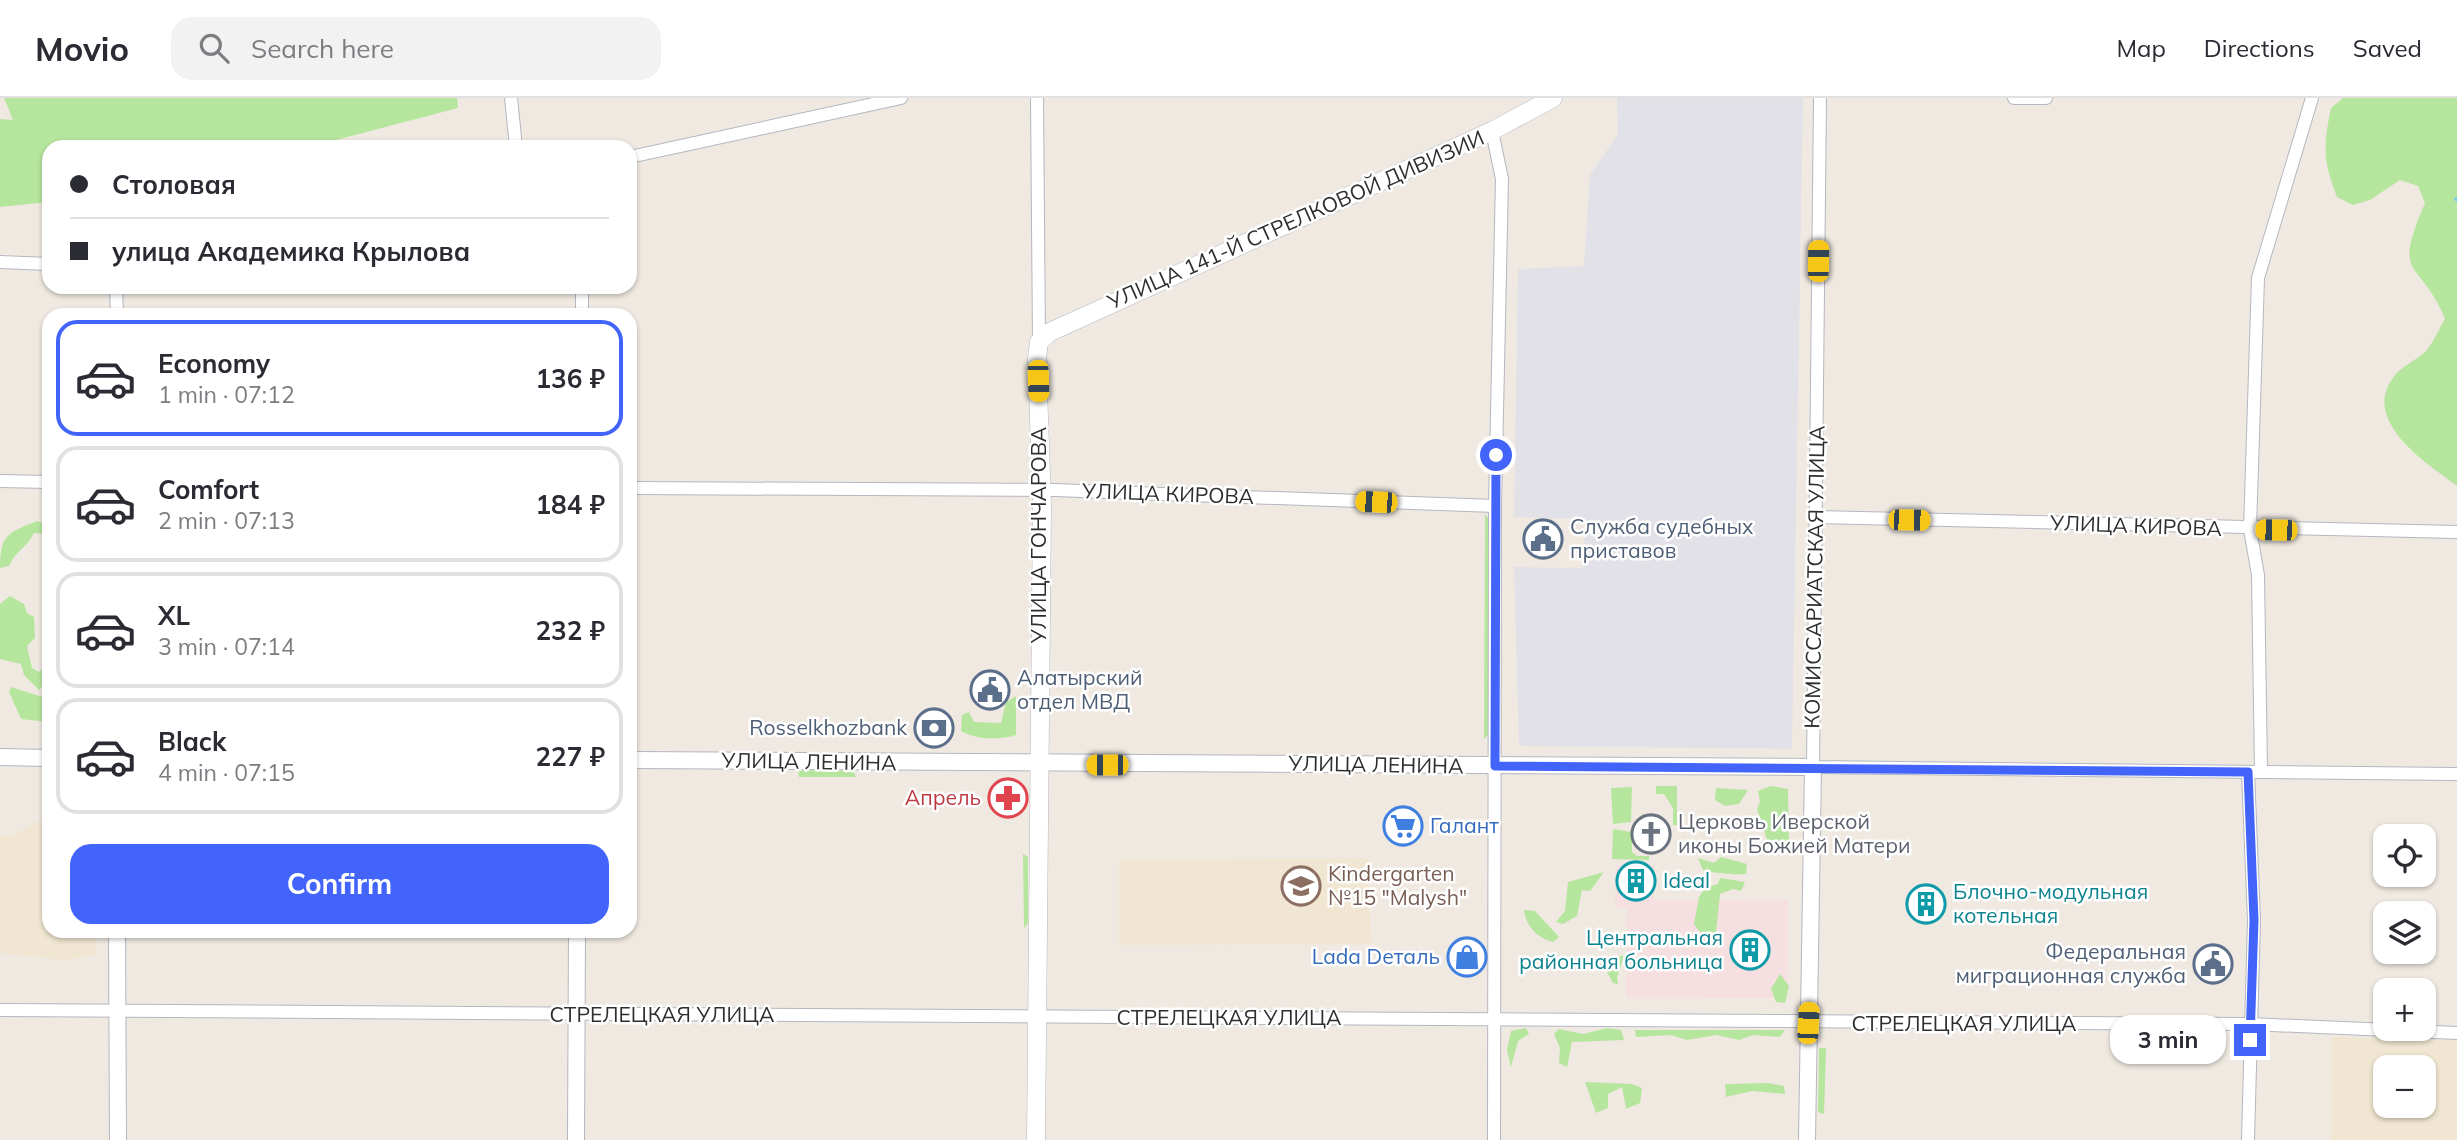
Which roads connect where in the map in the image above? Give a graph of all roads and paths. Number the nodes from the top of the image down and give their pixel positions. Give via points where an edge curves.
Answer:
1 (511, 98) edge
2 (901, 98) edge
3 (1037, 98) edge
4 (1553, 98) edge
5 (1820, 98) edge
6 (2014, 98) edge
7 (2044, 98) edge
8 (2312, 98) edge
9 (1492, 131) junction
10 (515, 140) edge
11 (637, 155) edge
12 (0, 262) edge
13 (42, 264) edge
14 (1039, 342) junction
15 (0, 481) edge
16 (42, 482) edge
17 (637, 488) edge
18 (1041, 490) junction
19 (1495, 506) junction
20 (1816, 517) junction
21 (2250, 529) junction
22 (2457, 532) edge
23 (0, 757) edge
24 (42, 758) edge
25 (637, 760) edge
26 (1038, 765) junction
27 (1495, 766) junction
28 (1813, 767) junction
29 (2255, 771) junction
30 (2457, 774) edge
31 (117, 938) edge
32 (577, 938) edge
33 (117, 1009) junction
34 (0, 1010) edge
35 (576, 1015) junction
36 (1037, 1016) junction
37 (1496, 1020) junction
38 (1808, 1023) junction
39 (2250, 1024) junction
40 (2457, 1033) edge
41 (118, 1140) edge
42 (576, 1140) edge
43 (1036, 1140) edge
44 (1494, 1140) edge
45 (1807, 1140) edge
46 (2248, 1140) edge

1 - 10 street
2 - 11 street
3 - 14 street, УЛИЦА ГОНЧАРОВА
4 - 9 main road, УЛИЦА 141-Й СТРЕЛКОВОЙ ДИВИЗИИ
5 - 20 street, КОМИССАРИАТСКАЯ УЛИЦА
6 - 7 street
8 - 21 street via 2258,278
9 - 14 main road, УЛИЦА 141-Й СТРЕЛКОВОЙ ДИВИЗИИ via 1050,332
9 - 19 street via 1502,180
12 - 13 street
14 - 18 main road, УЛИЦА ГОНЧАРОВА
15 - 16 street
17 - 18 street, УЛИЦА КИРОВА
18 - 19 street, УЛИЦА КИРОВА
18 - 26 main road, УЛИЦА ГОНЧАРОВА
19 - 27 street
20 - 21 street, УЛИЦА КИРОВА
20 - 28 street, КОМИССАРИАТСКАЯ УЛИЦА
21 - 22 street, УЛИЦА КИРОВА
21 - 29 street via 2258,575
23 - 24 street
25 - 26 street, УЛИЦА ЛЕНИНА
26 - 27 street, УЛИЦА ЛЕНИНА
26 - 36 main road, УЛИЦА ГОНЧАРОВА
27 - 28 street, УЛИЦА ЛЕНИНА
27 - 37 street
28 - 29 street, УЛИЦА ЛЕНИНА
28 - 38 street, КОМИССАРИАТСКАЯ УЛИЦА
29 - 30 street, УЛИЦА ЛЕНИНА
29 - 39 street
31 - 33 street
32 - 35 street
33 - 34 street, СТРЕЛЕЦКАЯ УЛИЦА
33 - 35 street, СТРЕЛЕЦКАЯ УЛИЦА
33 - 41 street
35 - 36 street, СТРЕЛЕЦКАЯ УЛИЦА
35 - 42 street
36 - 37 street, СТРЕЛЕЦКАЯ УЛИЦА
36 - 43 main road, УЛИЦА ГОНЧАРОВА
37 - 38 street, СТРЕЛЕЦКАЯ УЛИЦА
37 - 44 street
38 - 39 street, СТРЕЛЕЦКАЯ УЛИЦА
38 - 45 street, КОМИССАРИАТСКАЯ УЛИЦА
39 - 40 street, СТРЕЛЕЦКАЯ УЛИЦА
39 - 46 street

